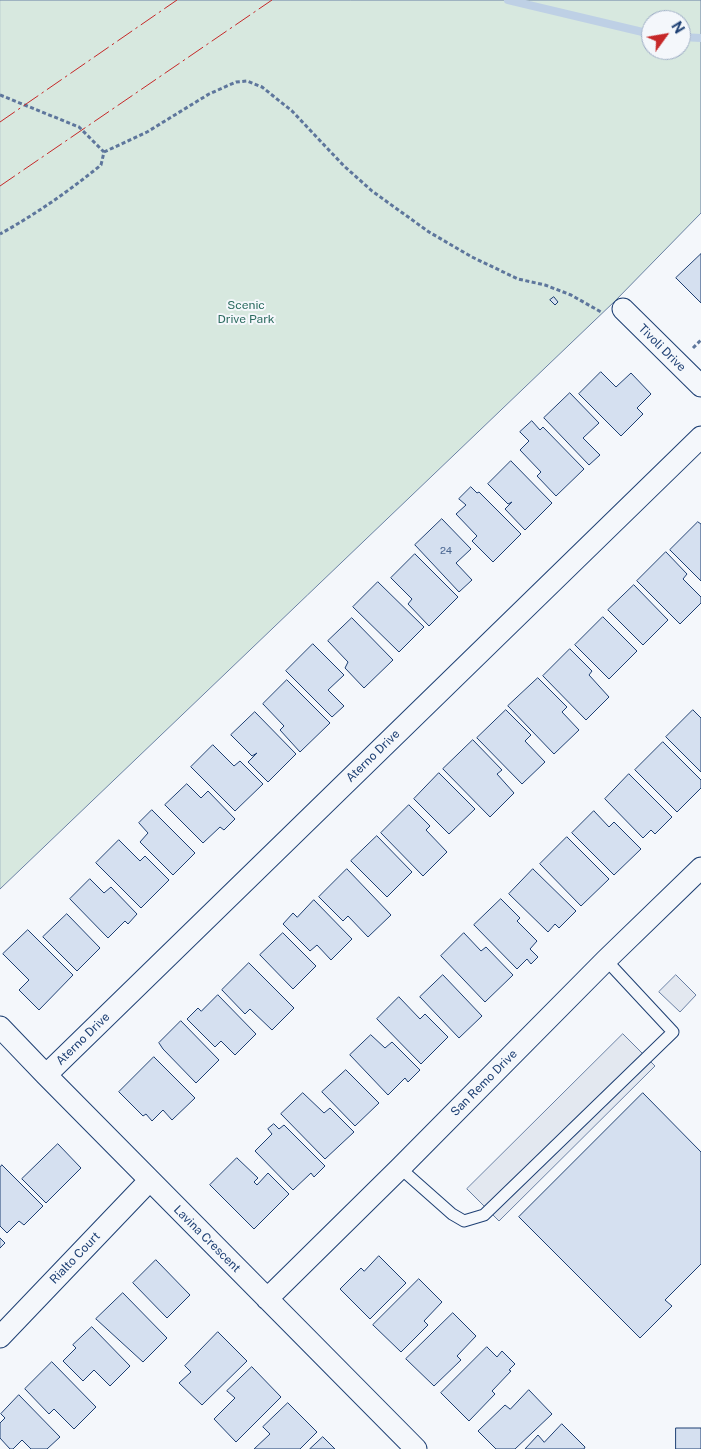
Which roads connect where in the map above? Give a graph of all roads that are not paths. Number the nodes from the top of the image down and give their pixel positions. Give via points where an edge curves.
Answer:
1 (623, 309) road end
2 (701, 386) edge
3 (701, 437) edge
4 (701, 868) edge
5 (606, 960) junction
6 (0, 1027) edge
7 (46, 1075) junction
8 (400, 1168) junction
9 (150, 1180) junction
10 (267, 1299) junction
11 (0, 1337) edge
12 (416, 1449) edge

1 - 2 street, Tivoli Drive
3 - 7 street, Aterno Drive
4 - 5 street, San Remo Drive
5 - 8 street, San Remo Drive
5 - 8 lane via 673,1032 484,1216 464,1221
6 - 7 street, Lavina Crescent
7 - 9 street, Lavina Crescent
8 - 10 street, San Remo Drive
9 - 10 street, Lavina Crescent
9 - 11 street, Rialto Court
10 - 12 street, Lavina Crescent

